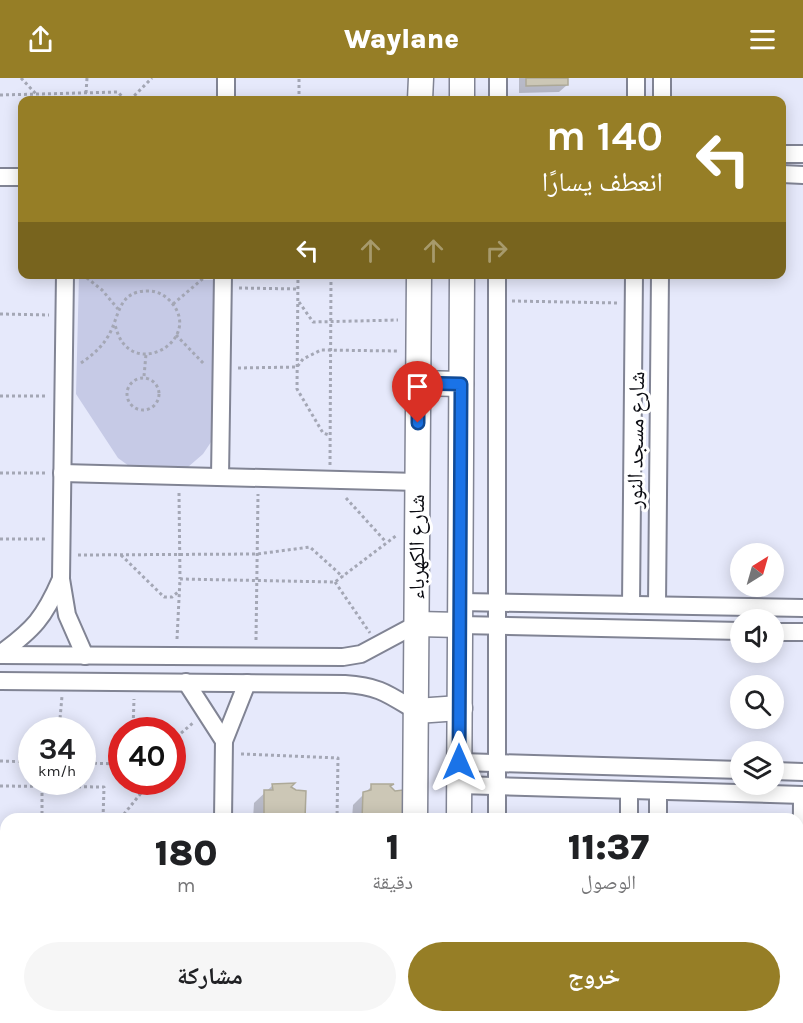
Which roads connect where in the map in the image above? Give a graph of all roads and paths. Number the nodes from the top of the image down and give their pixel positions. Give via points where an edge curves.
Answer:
1 (21, 78) edge
2 (87, 78) edge
3 (152, 78) edge
4 (226, 78) edge
5 (299, 78) edge
6 (421, 78) edge
7 (462, 78) edge
8 (498, 78) edge
9 (636, 78) edge
10 (662, 78) edge
11 (86, 93) junction
12 (36, 94) junction
13 (0, 95) edge
14 (122, 96) edge
15 (134, 96) edge
16 (226, 96) edge
17 (299, 96) edge
18 (420, 96) edge
19 (462, 96) edge
20 (498, 96) edge
21 (636, 96) edge
22 (662, 96) edge
23 (786, 154) edge
24 (803, 154) edge
25 (786, 174) edge
26 (803, 175) edge
27 (0, 177) edge
28 (18, 177) edge
29 (64, 279) edge
30 (88, 279) edge
31 (201, 279) edge
32 (298, 279) edge
33 (331, 279) edge
34 (419, 279) edge
35 (462, 279) edge
36 (497, 279) edge
37 (634, 279) edge
38 (660, 279) edge
39 (223, 281) edge
40 (298, 289) junction
41 (298, 300) junction
42 (497, 300) junction
43 (173, 304) junction
44 (634, 304) junction
45 (118, 309) junction
46 (0, 314) edge
47 (64, 315) junction
48 (419, 320) junction
49 (331, 321) junction
50 (115, 324) junction
51 (176, 335) junction
52 (331, 350) junction
53 (419, 351) junction
54 (146, 354) junction
55 (297, 367) junction
56 (63, 375) junction
57 (221, 375) junction
58 (144, 377) junction
59 (418, 383) junction
60 (461, 384) junction
61 (0, 396) edge
62 (63, 396) junction
63 (330, 435) junction
64 (0, 473) edge
65 (63, 473) junction
66 (179, 476) junction
67 (220, 477) junction
68 (259, 478) junction
69 (330, 480) junction
70 (418, 482) junction
71 (418, 519) junction
72 (0, 539) edge
73 (387, 543) junction
74 (62, 547) junction
75 (179, 554) junction
76 (257, 554) junction
77 (122, 555) junction
78 (343, 577) junction
79 (61, 579) junction
80 (180, 579) junction
81 (257, 580) junction
82 (335, 582) junction
83 (179, 591) junction
84 (497, 603) junction
85 (631, 605) junction
86 (657, 605) junction
87 (803, 608) edge
88 (460, 614) junction
89 (417, 624) junction
90 (497, 626) junction
91 (730, 631) edge
92 (784, 632) edge
93 (803, 632) edge
94 (378, 645) junction
95 (0, 655) edge
96 (85, 656) junction
97 (177, 656) junction
98 (256, 657) junction
99 (0, 681) edge
100 (63, 681) junction
101 (134, 682) junction
102 (186, 682) junction
103 (247, 683) junction
104 (460, 708) junction
105 (416, 711) junction
106 (206, 712) junction
107 (60, 717) edge
108 (134, 717) edge
109 (186, 729) edge
110 (224, 747) junction
111 (0, 761) edge
112 (18, 762) edge
113 (497, 763) junction
114 (715, 770) junction
115 (730, 770) edge
116 (784, 771) edge
117 (803, 772) edge
118 (460, 774) junction
119 (0, 786) edge
120 (18, 786) edge
121 (497, 786) junction
122 (96, 787) edge
123 (629, 790) junction
124 (658, 791) junction
125 (715, 793) junction
126 (42, 795) edge
127 (139, 795) edge
128 (802, 795) edge
129 (42, 813) edge
130 (103, 813) edge
131 (125, 813) edge
132 (223, 813) edge
133 (337, 813) edge
134 (415, 813) edge
135 (459, 813) edge
136 (497, 813) edge
137 (629, 813) edge
138 (658, 813) edge
139 (802, 813) edge

1 - 12 path
2 - 11 path
3 - 15 path
4 - 16 street
5 - 17 path
6 - 18 street
7 - 19 street
8 - 20 street
9 - 21 street
10 - 22 street
11 - 12 path
11 - 14 path via 118,92
12 - 13 path
23 - 24 street
25 - 26 street
27 - 28 street
29 - 47 street
30 - 45 path
31 - 43 path
32 - 40 path
33 - 49 path
34 - 48 street, شارع الكهرباء
35 - 60 street, شارع الكهرباء
36 - 42 street
37 - 44 street, شارع مسجد النور
38 - 86 street, شارع مسجد النور
39 - 40 path
39 - 57 street
40 - 41 path
41 - 49 path via 313,322
41 - 55 path
42 - 44 path
42 - 84 street
43 - 45 path via 160,294 144,291 129,297
43 - 51 path via 178,316
44 - 85 street, شارع مسجد النور
45 - 50 path
46 - 47 path
47 - 56 street
48 - 49 path
48 - 53 street, شارع الكهرباء
49 - 52 path
50 - 54 path via 128,348
50 - 56 path via 97,351
51 - 54 path via 164,350
51 - 57 path
52 - 53 path
52 - 55 path via 311,353
52 - 63 path
53 - 59 street, شارع الكهرباء
54 - 58 path
55 - 57 path
55 - 63 path via 297,389 323,433
56 - 62 street
57 - 67 street
58 - 58 path via 157,385 160,393 154,407 146,411 131,406 126,391 136,379
59 - 60 street
59 - 70 street, شارع الكهرباء
60 - 88 street, شارع الكهرباء
61 - 62 path
62 - 65 street
63 - 69 path
64 - 65 path
65 - 66 street
65 - 74 street
66 - 67 street
66 - 75 path
67 - 68 street
68 - 69 street
68 - 76 path
69 - 70 street
69 - 73 path
70 - 71 street, شارع الكهرباء
71 - 73 path
71 - 89 street, شارع الكهرباء
72 - 74 path
73 - 78 path
74 - 77 path
74 - 79 street
75 - 76 path
75 - 77 path
75 - 80 path
76 - 78 path via 310,547
76 - 81 path
77 - 83 path via 164,597
78 - 82 path
79 - 95 street via 48,609 26,635
79 - 96 street via 67,615
80 - 81 path
80 - 83 path
81 - 82 path
81 - 98 path
82 - 94 path
83 - 97 path
84 - 85 street
84 - 88 street
84 - 90 street
85 - 86 street
86 - 87 street
88 - 89 street
88 - 90 street
88 - 104 street, شارع الكهرباء
89 - 94 street
89 - 105 street, شارع الكهرباء
90 - 91 street
90 - 113 street
92 - 93 street
94 - 98 street via 361,654 342,657
95 - 96 street
96 - 97 street
97 - 98 street
99 - 100 street
100 - 101 street
100 - 107 path
101 - 102 street
101 - 108 path
102 - 103 street
102 - 106 street
103 - 105 street via 363,685 382,690
103 - 110 street
104 - 105 street
104 - 118 street, شارع الكهرباء
105 - 134 street, شارع الكهرباء
106 - 109 path
106 - 110 street
110 - 132 street
110 - 133 path via 338,758
111 - 112 path
113 - 114 street
113 - 118 street
113 - 121 street
114 - 115 street
114 - 125 street
116 - 117 street
118 - 121 street
118 - 135 street, شارع الكهرباء
119 - 120 path
121 - 123 street
121 - 136 street
122 - 130 path via 104,787
123 - 124 street
123 - 137 street
124 - 125 street
124 - 138 street
125 - 128 street
126 - 129 path
127 - 131 path
128 - 139 street

